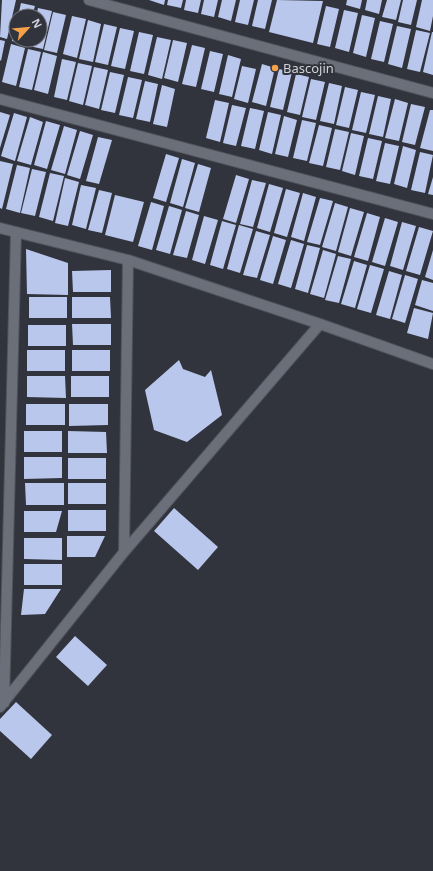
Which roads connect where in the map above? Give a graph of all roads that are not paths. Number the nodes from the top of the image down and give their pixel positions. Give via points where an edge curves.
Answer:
1 (89, 0) edge
2 (433, 93) edge
3 (0, 99) edge
4 (433, 214) edge
5 (0, 228) edge
6 (16, 232) junction
7 (128, 260) junction
8 (320, 324) junction
9 (433, 364) edge
10 (124, 552) junction
11 (2, 705) edge

1 - 2 street
3 - 4 street
5 - 6 street
6 - 7 street
6 - 11 street
7 - 8 street
7 - 10 street
8 - 9 street
8 - 10 street
10 - 11 street

